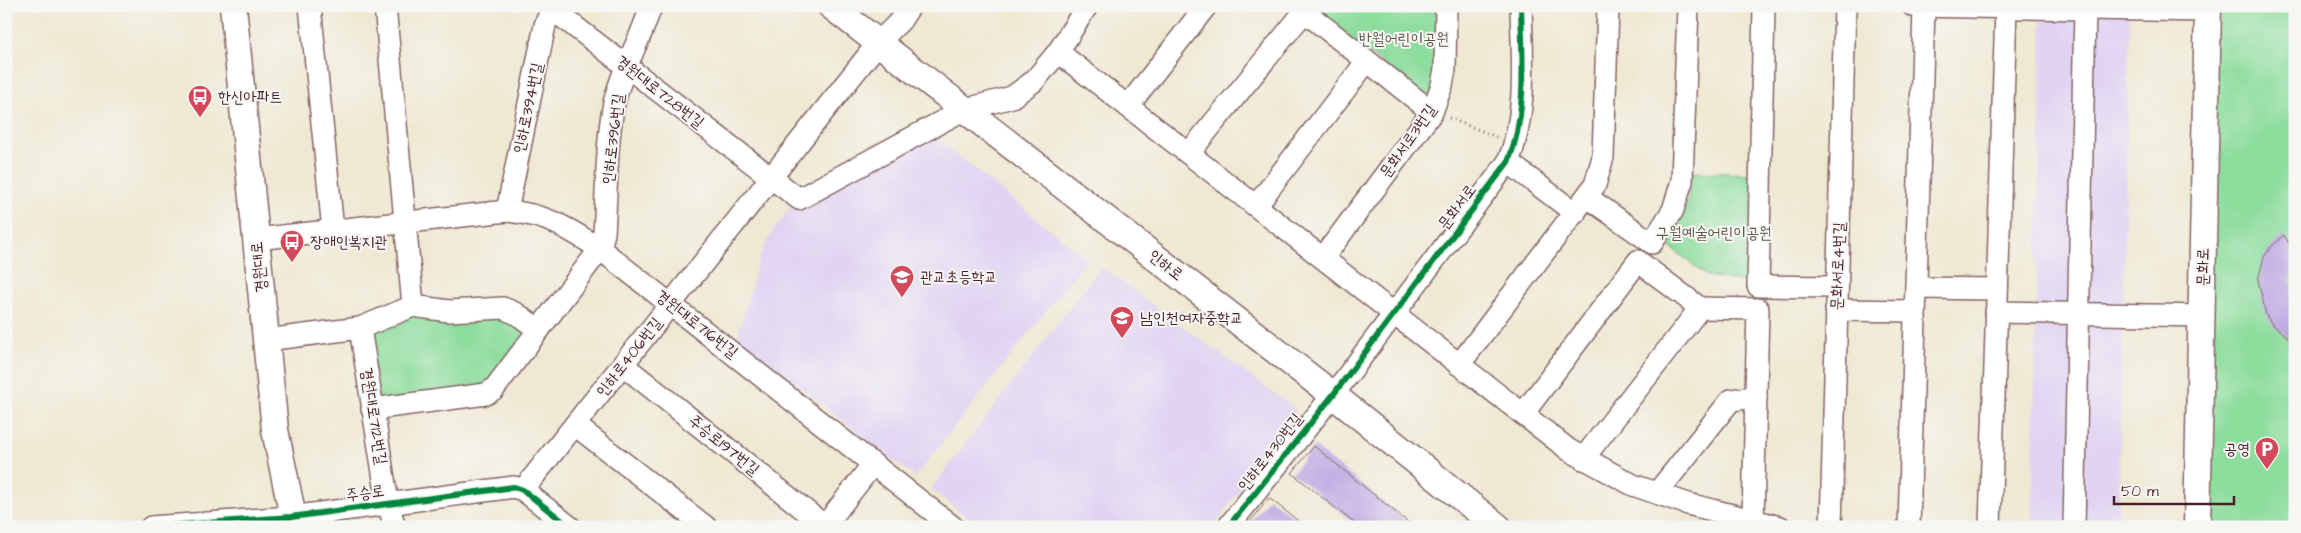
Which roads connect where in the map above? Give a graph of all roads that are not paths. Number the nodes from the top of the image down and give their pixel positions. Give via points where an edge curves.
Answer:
1 (233, 6) edge
2 (310, 6) edge
3 (385, 6) edge
4 (652, 6) edge
5 (831, 6) edge
6 (910, 6) edge
7 (1087, 6) edge
8 (1206, 6) edge
9 (1446, 6) edge
10 (1521, 6) edge
11 (1608, 6) edge
12 (1688, 6) edge
13 (1764, 6) edge
14 (1845, 6) edge
15 (1913, 6) edge
16 (551, 7) edge
17 (1924, 7) edge
18 (2006, 7) edge
19 (1307, 9) edge
20 (2208, 9) edge
21 (2085, 10) junction
22 (878, 43) junction
23 (1058, 52) junction
24 (1367, 61) junction
25 (625, 65) junction
26 (1128, 106) junction
27 (963, 110) junction
28 (1432, 112) junction
29 (1189, 153) junction
30 (1511, 153) junction
31 (771, 178) junction
32 (1581, 205) junction
33 (1256, 206) junction
34 (506, 212) junction
35 (406, 222) junction
36 (333, 230) junction
37 (256, 239) junction
38 (600, 249) junction
39 (1323, 258) junction
40 (1837, 287) junction
41 (1916, 288) junction
42 (1996, 289) junction
43 (671, 304) junction
44 (413, 306) junction
45 (1700, 308) junction
46 (1836, 310) junction
47 (1915, 311) junction
48 (1996, 312) junction
49 (1393, 313) junction
50 (2078, 314) junction
51 (2202, 316) junction
52 (360, 328) junction
53 (538, 330) junction
54 (266, 340) junction
55 (623, 365) junction
56 (1459, 365) junction
57 (1333, 394) junction
58 (1756, 397) junction
59 (372, 408) junction
60 (1523, 414) junction
61 (575, 425) junction
62 (1583, 459) junction
63 (873, 464) junction
64 (523, 490) junction
65 (1657, 493) junction
66 (388, 504) junction
67 (1753, 520) junction
68 (293, 522) edge
69 (825, 526) edge
70 (151, 527) edge
71 (395, 527) edge
72 (570, 527) edge
73 (706, 527) edge
74 (953, 527) edge
75 (1228, 527) edge
76 (1498, 527) edge
77 (1780, 527) edge
78 (1831, 527) edge
79 (1909, 527) edge
80 (1990, 527) edge
81 (2074, 527) edge
82 (2197, 527) edge

1 - 37 main road, 경원대로
2 - 36 street
3 - 35 street
4 - 25 street, 인하로396번길
5 - 22 main road, 인하로
6 - 22 street, 인하로406번길
7 - 23 street
8 - 26 street
9 - 28 street, 문화서로3번길 via 1445,69
10 - 30 street, 문화서로 via 1522,88
11 - 32 street via 1603,157 1595,185
12 - 32 street via 1682,181 1673,210 1652,243
13 - 40 street via 1758,286
14 - 40 street, 문화서로4번길
15 - 17 street
16 - 25 street, 경원대로728번길
16 - 34 street, 인하로394번길
17 - 18 street
17 - 41 street
18 - 21 street
18 - 42 street
19 - 24 street
19 - 29 street
20 - 21 street
20 - 51 main road, 문화로
21 - 50 street
22 - 27 main road, 인하로
22 - 31 street, 인하로406번길
23 - 26 street
23 - 27 street via 1034,81 1012,97
24 - 28 street
24 - 33 street
25 - 31 street, 경원대로728번길
25 - 38 street, 인하로396번길 via 614,103
26 - 29 street
27 - 31 street via 799,199
27 - 57 main road, 인하로
28 - 39 street, 문화서로3번길
29 - 33 street
30 - 32 street
30 - 49 street, 문화서로
31 - 43 street, 인하로406번길
32 - 56 street
33 - 39 street
34 - 35 street, 경원대로716번길
34 - 38 street, 경원대로716번길 via 530,213 550,220
35 - 36 street, 경원대로716번길
35 - 44 street
36 - 37 street, 경원대로716번길
37 - 54 main road, 경원대로
38 - 43 street, 경원대로716번길
38 - 53 street
39 - 49 street
40 - 46 street, 문화서로4번길
41 - 42 street
41 - 47 street
42 - 48 street
43 - 55 street, 인하로406번길
43 - 63 street, 경원대로716번길
44 - 52 street
44 - 53 street via 449,311 503,308
45 - 58 street via 1758,309
45 - 60 street via 1638,261
45 - 62 street
46 - 47 street
46 - 78 street, 문화서로4번길
47 - 79 street
48 - 50 street
48 - 80 street
49 - 56 street
49 - 57 street, 문화서로
50 - 51 street
50 - 81 street
51 - 82 main road, 문화로
52 - 54 street
52 - 59 street, 경원대로712번길
53 - 59 street via 494,389 486,394
54 - 68 main road, 경원대로 via 275,430
55 - 61 street, 인하로406번길
55 - 69 street, 주승로197번길
56 - 60 street
57 - 75 street, 인하로430번길
57 - 76 main road, 인하로
58 - 65 street via 1731,400
58 - 67 street
59 - 66 street, 경원대로712번길
60 - 62 street
61 - 64 street, 인하로406번길
61 - 73 street
62 - 65 street via 1633,485
63 - 69 street, 주승로197번길
63 - 74 street, 경원대로716번길
64 - 66 street, 주승로 via 514,487
64 - 72 street
65 - 67 street
66 - 68 street, 주승로
66 - 71 street, 주승로
67 - 77 street
68 - 70 street, 주승로

